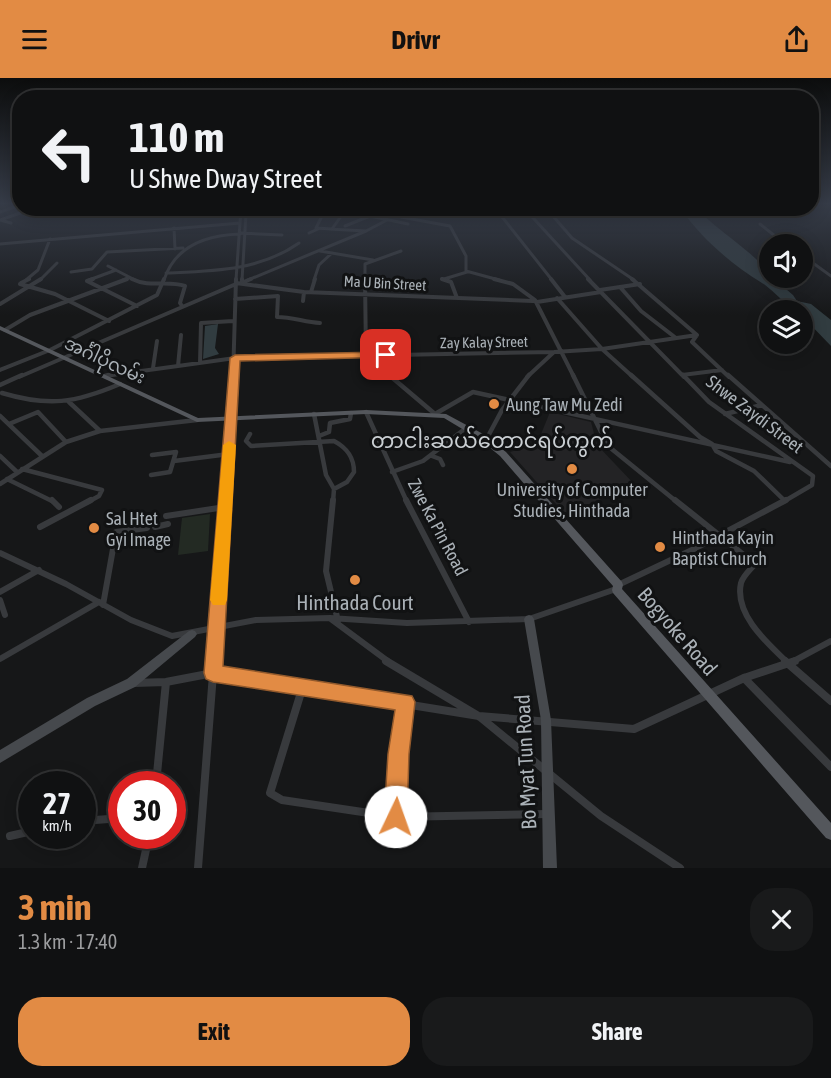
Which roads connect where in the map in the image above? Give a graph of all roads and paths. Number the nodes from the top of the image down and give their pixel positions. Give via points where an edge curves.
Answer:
1 (32, 241) edge
2 (49, 241) edge
3 (175, 241) edge
4 (204, 241) edge
5 (242, 241) edge
6 (343, 241) edge
7 (458, 241) edge
8 (521, 241) edge
9 (554, 241) edge
10 (576, 241) edge
11 (299, 243) dead end
12 (1, 244) edge
13 (184, 248) junction
14 (175, 249) junction
15 (319, 251) junction
16 (400, 252) dead end
17 (332, 253) junction
18 (373, 260) junction
19 (813, 263) edge
20 (57, 264) dead end
21 (108, 266) dead end
22 (241, 268) junction
23 (116, 270) junction
24 (71, 272) dead end
25 (467, 272) junction
26 (166, 273) junction
27 (831, 276) edge
28 (129, 278) junction
29 (162, 284) junction
30 (238, 284) junction
31 (640, 284) junction
32 (32, 285) junction
33 (620, 287) junction
34 (101, 290) junction
35 (600, 291) junction
36 (304, 292) junction
37 (311, 292) junction
38 (365, 293) junction
39 (565, 297) junction
40 (457, 298) junction
41 (557, 298) junction
42 (235, 299) junction
43 (70, 301) junction
44 (535, 301) junction
45 (303, 302) dead end
46 (0, 304) edge
47 (137, 306) junction
48 (182, 306) junction
49 (109, 321) junction
50 (233, 321) junction
51 (320, 322) dead end
52 (3, 329) edge
53 (181, 335) dead end
54 (697, 335) junction
55 (676, 338) junction
56 (157, 341) dead end
57 (648, 342) junction
58 (602, 349) junction
59 (50, 350) junction
60 (554, 352) junction
61 (562, 352) junction
62 (366, 356) junction
63 (65, 358) junction
64 (235, 358) junction
65 (200, 363) junction
66 (178, 366) junction
67 (153, 368) junction
68 (0, 370) edge
69 (722, 370) junction
70 (682, 375) junction
71 (105, 376) junction
72 (120, 384) junction
73 (0, 385) edge
74 (2, 393) dead end
75 (510, 400) junction
76 (69, 402) junction
77 (762, 405) junction
78 (366, 412) junction
79 (351, 413) junction
80 (314, 414) junction
81 (435, 414) junction
82 (725, 414) junction
83 (0, 416) edge
84 (229, 418) junction
85 (197, 420) junction
86 (596, 421) junction
87 (9, 424) junction
88 (466, 428) junction
89 (100, 431) junction
90 (250, 434) dead end
91 (319, 439) junction
92 (486, 440) junction
93 (66, 442) junction
94 (712, 444) junction
95 (229, 454) junction
96 (152, 455) dead end
97 (0, 456) edge
98 (42, 456) junction
99 (432, 456) junction
100 (174, 461) junction
101 (794, 463) junction
102 (443, 465) dead end
103 (831, 466) edge
104 (19, 471) junction
105 (392, 472) junction
106 (151, 475) dead end
107 (7, 479) junction
108 (0, 484) edge
109 (334, 489) junction
110 (785, 501) junction
111 (59, 507) dead end
112 (225, 507) junction
113 (166, 516) dead end
114 (168, 524) dead end
115 (155, 526) dead end
116 (40, 527) dead end
117 (147, 528) dead end
118 (720, 533) junction
119 (0, 553) edge
120 (39, 570) junction
121 (617, 587) junction
122 (0, 592) edge
123 (0, 600) edge
124 (101, 603) junction
125 (4, 615) dead end
126 (529, 619) junction
127 (336, 622) junction
128 (469, 622) junction
129 (217, 626) junction
130 (192, 634) junction
131 (831, 641) edge
132 (0, 659) edge
133 (789, 663) junction
134 (213, 673) junction
135 (744, 678) junction
136 (166, 682) junction
137 (131, 683) junction
138 (303, 686) junction
139 (709, 696) junction
140 (831, 701) edge
141 (405, 702) junction
142 (479, 716) junction
143 (546, 720) junction
144 (0, 757) edge
145 (831, 767) edge
146 (157, 771) edge
147 (546, 773) junction
148 (547, 814) junction
149 (396, 817) junction
150 (831, 833) edge
151 (18, 834) edge
152 (10, 836) dead end
153 (146, 849) edge
154 (142, 868) edge
155 (198, 868) edge
156 (550, 868) edge
157 (680, 868) edge

1 - 12 street
2 - 32 street via 41,267 20,284
3 - 14 street
4 - 13 street
5 - 22 street
6 - 15 street
7 - 25 street via 466,256
8 - 39 street
9 - 35 street, Shwe Zaydi Street
10 - 31 street
11 - 22 street via 276,258
13 - 14 street
13 - 26 street
14 - 24 street via 107,252 89,271
15 - 17 street
15 - 30 street
16 - 18 street
17 - 18 street
17 - 37 street via 319,265
18 - 38 street via 365,264
19 - 27 street
20 - 32 street
21 - 23 street
22 - 26 street
22 - 30 street
23 - 28 street
23 - 34 street via 87,281
25 - 40 street via 443,279 451,282
25 - 44 street via 513,284
26 - 29 street
28 - 29 street via 144,285
28 - 34 street
29 - 47 street via 161,292
29 - 48 street via 185,286
30 - 36 street, Ma U Bin Street
30 - 42 street
30 - 48 street
31 - 33 street, Ma U Bin Street
31 - 54 street
32 - 43 street
32 - 46 street
33 - 35 street, Ma U Bin Street
33 - 55 street via 641,311
34 - 43 street
34 - 47 street
35 - 39 street, Ma U Bin Street
35 - 57 street, Shwe Zaydi Street
36 - 37 street, Ma U Bin Street
36 - 45 street
37 - 38 street, Ma U Bin Street
38 - 40 street, Ma U Bin Street
38 - 62 street
39 - 41 street, Ma U Bin Street
40 - 44 street, Ma U Bin Street
41 - 44 street, Ma U Bin Street
41 - 58 street
42 - 50 street
42 - 51 street via 278,296 277,317
43 - 49 street
43 - 52 street
44 - 61 street
47 - 49 street
48 - 63 street
49 - 59 street
50 - 64 street
50 - 65 street via 201,324
52 - 59 main road, အင်္ဂါပိုလမ်း
53 - 66 street
54 - 55 street, Zay Kalay Street
54 - 69 street via 692,342
55 - 57 street, Zay Kalay Street
56 - 67 street
57 - 58 street, Zay Kalay Street
57 - 70 street, Shwe Zaydi Street
58 - 61 street, Zay Kalay Street
58 - 94 street via 699,437
59 - 63 main road, အင်္ဂါပိုလမ်း
59 - 68 street
60 - 61 street, Zay Kalay Street
60 - 62 street, Zay Kalay Street
60 - 75 street via 525,378
61 - 86 street
62 - 64 street, Zay Kalay Street
62 - 81 street
63 - 71 main road, အင်္ဂါပိုလမ်း
63 - 73 street
64 - 65 street, Zay Kalay Street
64 - 84 street
65 - 66 street, Zay Kalay Street
66 - 67 street, Zay Kalay Street
67 - 71 street, Zay Kalay Street
69 - 70 street
69 - 77 street
70 - 82 street, Shwe Zaydi Street
71 - 72 main road, အင်္ဂါပိုလမ်း
72 - 76 street
72 - 85 main road, အင်္ဂါပိုလမ်း
74 - 76 street via 38,403
75 - 81 street via 472,392
75 - 86 street
75 - 92 street
76 - 89 street
77 - 82 street
77 - 103 street
78 - 79 main road
78 - 81 main road
78 - 105 street, Zwe Ka Pin Road
79 - 80 main road
79 - 91 street via 347,420 330,423 330,432
80 - 84 main road
80 - 91 street
81 - 88 main road, Bogyoke Road
82 - 101 street, Shwe Zaydi Street
83 - 87 street
84 - 85 main road
84 - 95 street
85 - 89 street
86 - 94 street
86 - 118 street via 608,446
87 - 93 street via 38,412
87 - 98 street
88 - 92 main road, Bogyoke Road
88 - 99 street
89 - 93 street
90 - 91 street via 246,441 251,446
91 - 109 street via 326,475
91 - 109 street via 342,445 354,466 351,477
92 - 121 main road, Bogyoke Road via 503,454
93 - 98 street
94 - 101 street
94 - 110 street via 716,451 754,471
95 - 100 street
95 - 112 street
96 - 100 street via 176,452
97 - 104 street
98 - 104 street
99 - 102 street
99 - 105 street via 413,467
100 - 106 street via 170,472
101 - 110 street, Shwe Zaydi Street via 813,476 812,485
104 - 107 street
104 - 116 street via 102,490 99,496
105 - 128 street, Zwe Ka Pin Road
107 - 108 street
107 - 111 street
109 - 127 street via 326,571
110 - 118 street, Shwe Zaydi Street
112 - 113 street
112 - 129 street
114 - 115 street
117 - 124 street via 116,532
118 - 121 street, Shwe Zaydi Street
118 - 133 street via 755,564 741,581 741,604 759,634
119 - 120 street, Shwe Zaydi Street
120 - 122 street
120 - 124 street, Shwe Zaydi Street
121 - 126 street, Shwe Zaydi Street
121 - 139 main road, Bogyoke Road
123 - 125 street
124 - 130 street, Shwe Zaydi Street via 151,630 172,636
124 - 132 street
126 - 128 street, Shwe Zaydi Street
126 - 143 street, Bo Myat Tun Road
127 - 128 street, Shwe Zaydi Street
127 - 129 street, Shwe Zaydi Street via 256,620
127 - 142 street
129 - 130 street, Shwe Zaydi Street
129 - 134 street
130 - 137 street
131 - 133 street
133 - 135 street
133 - 140 street
134 - 136 street
134 - 138 street
134 - 155 street
135 - 139 street
135 - 145 street
136 - 137 street
136 - 146 street
137 - 144 street via 91,702
138 - 141 street
138 - 149 street via 270,793 282,800
139 - 143 street via 634,729
139 - 150 main road, Bogyoke Road
141 - 142 street
141 - 149 street
142 - 143 street
142 - 147 street
143 - 147 street, Bo Myat Tun Road
147 - 148 street, Bo Myat Tun Road
147 - 157 street via 645,849
148 - 149 street
148 - 156 street, Bo Myat Tun Road
151 - 152 street
153 - 154 street

